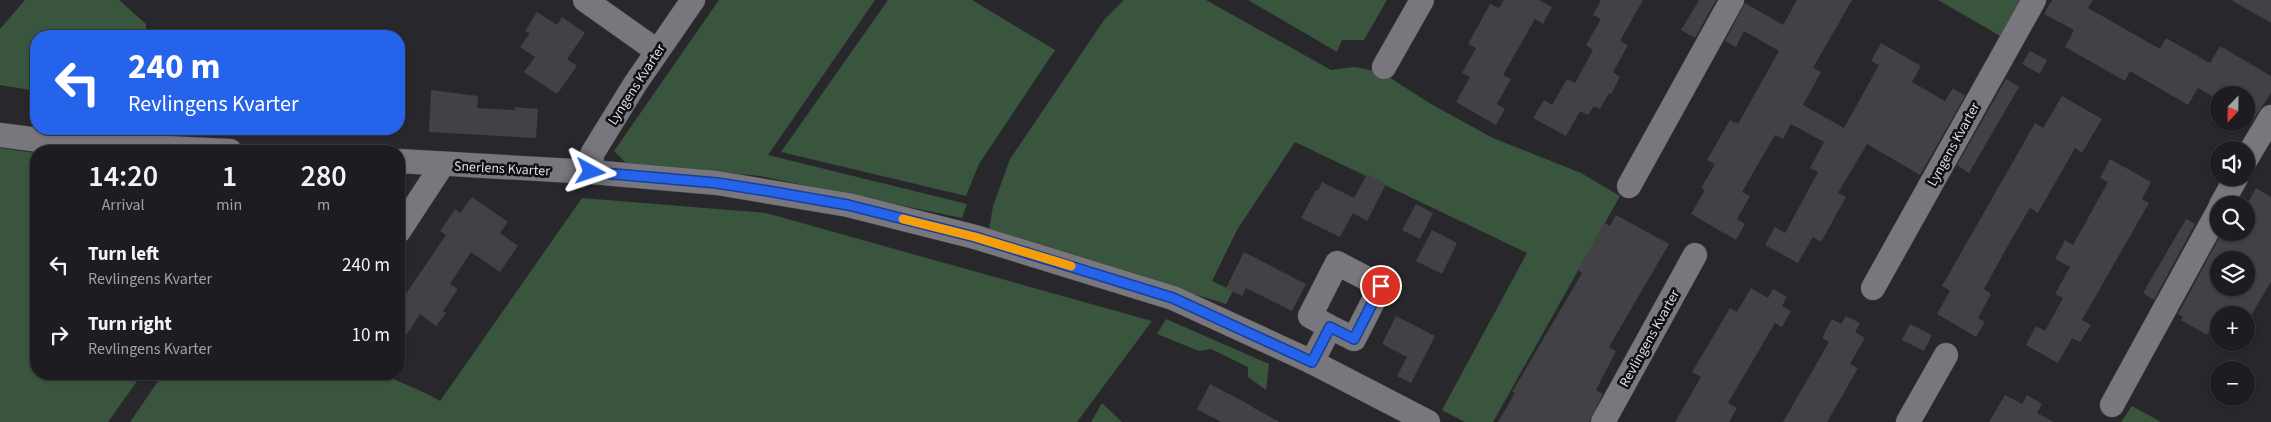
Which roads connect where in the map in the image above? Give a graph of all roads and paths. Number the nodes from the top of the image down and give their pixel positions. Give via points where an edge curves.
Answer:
1 (584, 0) edge
2 (693, 0) edge
3 (1422, 0) edge
4 (1732, 0) edge
5 (2034, 0) edge
6 (657, 51) junction
7 (1384, 67) dead end
8 (2271, 117) edge
9 (0, 134) edge
10 (104, 145) edge
11 (2255, 145) edge
12 (405, 162) edge
13 (443, 164) junction
14 (591, 172) junction
15 (1629, 186) dead end
16 (405, 222) edge
17 (2210, 226) edge
18 (1696, 255) dead end
19 (1873, 288) dead end
20 (1330, 327) dead end
21 (1946, 355) dead end
22 (1312, 362) junction
23 (2112, 405) dead end
24 (1428, 422) edge
25 (1603, 422) edge
26 (1908, 422) edge

1 - 6 street
2 - 6 street, Lyngens Kvarter
3 - 7 street
4 - 15 street
5 - 19 street, Lyngens Kvarter
6 - 14 street, Lyngens Kvarter via 592,154
8 - 11 street
9 - 10 street
12 - 13 street, Snerlens Kvarter
13 - 14 street, Snerlens Kvarter
13 - 16 street, Snerlens Kvarter
14 - 22 street via 717,183 768,191 848,205 975,237 1173,298
17 - 23 street
18 - 25 street, Revlingens Kvarter
20 - 22 street
21 - 26 street
22 - 24 street

